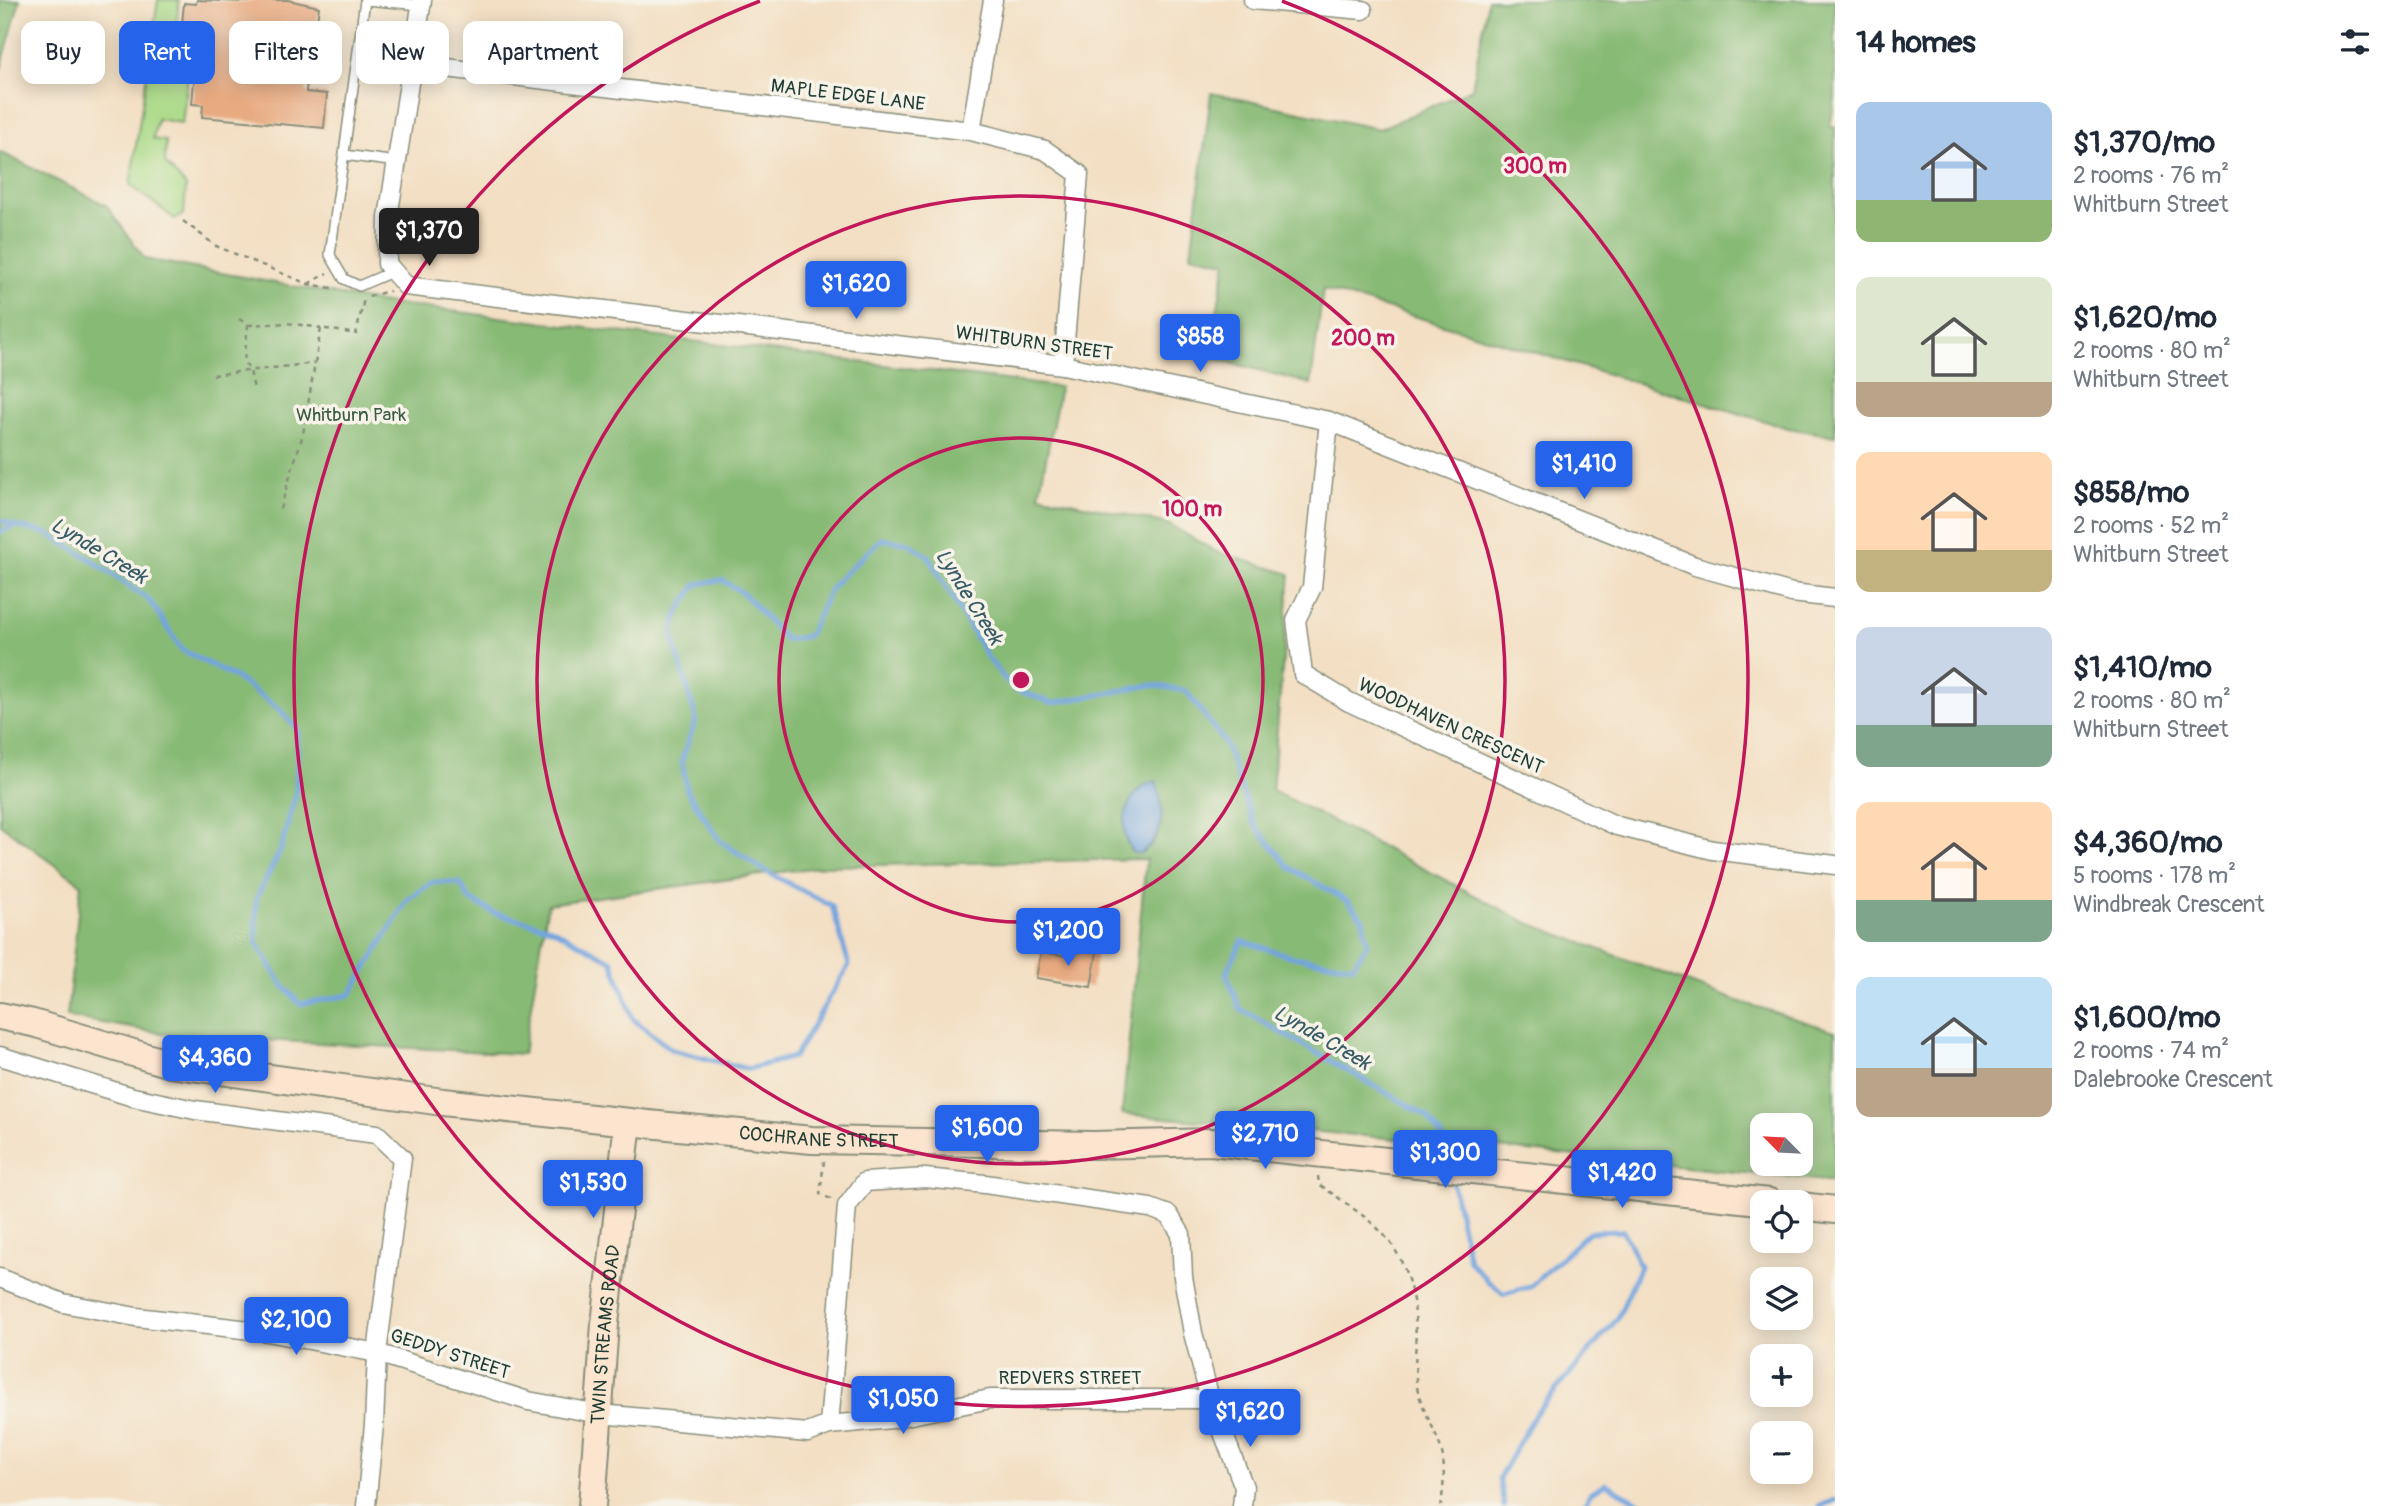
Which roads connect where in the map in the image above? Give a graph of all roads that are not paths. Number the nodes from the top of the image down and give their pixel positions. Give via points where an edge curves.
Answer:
1 (993, 0) edge
2 (1253, 0) edge
3 (422, 3) edge
4 (1363, 10) dead end
5 (419, 21) edge
6 (449, 68) edge
7 (410, 84) edge
8 (971, 131) junction
9 (344, 155) junction
10 (397, 162) junction
11 (394, 271) junction
12 (1063, 365) junction
13 (1329, 421) junction
14 (1835, 598) edge
15 (1835, 865) edge
16 (0, 1016) edge
17 (0, 1056) edge
18 (628, 1122) junction
19 (1750, 1200) edge
20 (1813, 1207) edge
21 (1835, 1210) edge
22 (0, 1278) edge
23 (377, 1353) junction
24 (1210, 1399) junction
25 (600, 1414) junction
26 (829, 1425) junction
27 (366, 1506) edge
28 (592, 1506) edge
29 (1242, 1506) edge

1 - 8 street
2 - 4 street
3 - 5 street
3 - 9 lane via 365,0
6 - 8 street, MAPLE EDGE LANE
7 - 10 street
8 - 12 street, MAPLE EDGE LANE via 1045,150 1079,174
9 - 10 lane
9 - 11 lane via 330,255 344,279 359,286
10 - 11 street via 387,218 387,264
11 - 12 street, WHITBURN STREET via 406,286
12 - 13 street, WHITBURN STREET
13 - 14 street, WHITBURN STREET via 1695,566 1792,593
13 - 15 street, WOODHAVEN CRESCENT via 1312,587 1296,620 1303,674 1349,702 1617,826 1713,850
16 - 18 street, COCHRANE STREET via 170,1064 241,1076
17 - 23 street via 133,1097 195,1110 377,1134 402,1158
18 - 19 street, COCHRANE STREET via 826,1139 1094,1145 1211,1142
18 - 25 street, TWIN STREAMS ROAD via 605,1324
20 - 21 street
22 - 23 street, GEDDY STREET via 62,1303 136,1317 268,1332
23 - 25 street, GEDDY STREET via 528,1401
23 - 27 street
24 - 26 street, REDVERS STREET via 990,1399 891,1419
24 - 26 street via 1185,1288 1181,1234 1169,1215 1072,1195 925,1178 865,1182 847,1206
24 - 29 street via 1244,1487
25 - 26 street, REDVERS STREET via 808,1433
25 - 28 street, TWIN STREAMS ROAD

